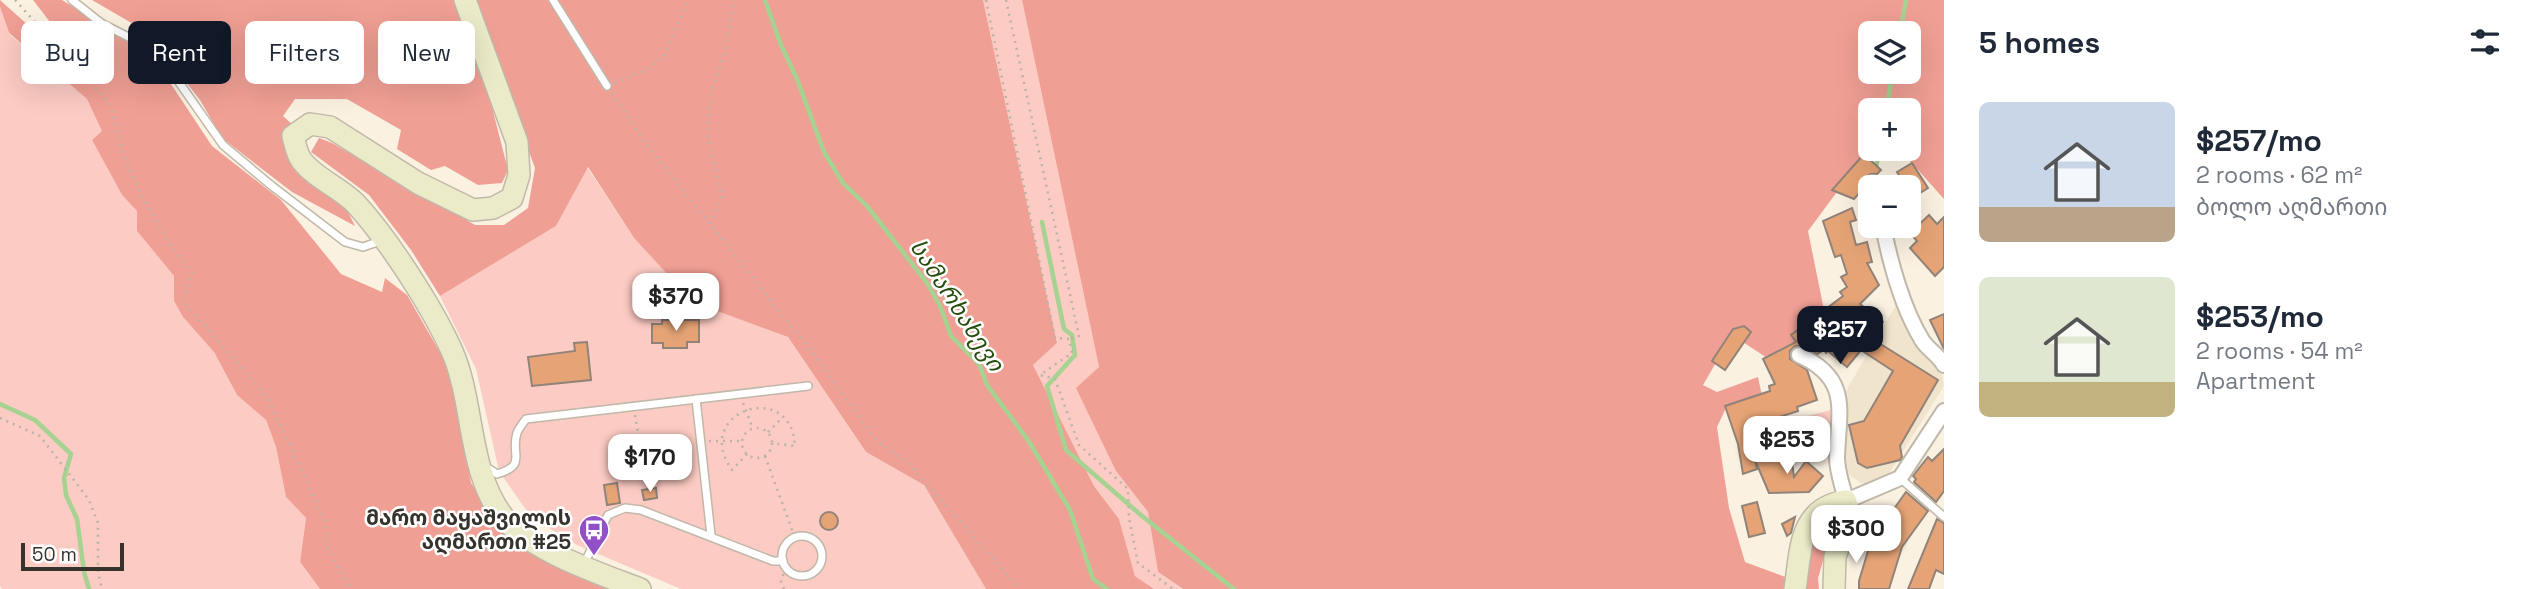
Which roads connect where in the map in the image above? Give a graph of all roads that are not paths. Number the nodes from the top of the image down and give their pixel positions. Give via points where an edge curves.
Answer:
1 (72, 0) edge
2 (465, 0) edge
3 (553, 0) edge
4 (607, 86) road end
5 (1886, 238) edge
6 (384, 239) junction
7 (1799, 355) dead end
8 (1944, 365) edge
9 (808, 386) dead end
10 (696, 399) junction
11 (1944, 411) edge
12 (479, 463) junction
13 (1900, 478) junction
14 (1846, 501) junction
15 (1944, 517) edge
16 (711, 535) junction
17 (785, 564) junction
18 (584, 565) junction
19 (640, 589) edge
20 (1795, 589) edge
21 (1834, 589) edge

1 - 6 lane via 155,54 223,145 345,242 363,247
2 - 6 main road via 517,142 519,175 512,198 493,208 473,209 418,183 330,127 310,124 293,136 301,161 355,203
3 - 4 lane
5 - 8 street via 1913,324
6 - 12 main road via 452,353
7 - 14 street via 1815,362 1839,397 1837,460
9 - 10 lane
10 - 12 lane via 526,419 516,434 517,460 510,470 497,474
10 - 16 lane
11 - 13 street
12 - 18 main road via 494,503 512,527
13 - 14 street
13 - 15 lane
14 - 20 main road via 1819,510 1807,530
14 - 21 main road via 1849,517 1835,557
16 - 17 lane
16 - 18 lane via 625,508 608,515
17 - 17 lane via 784,549 795,538 815,541 821,552 820,565 804,576 791,572
18 - 19 main road

